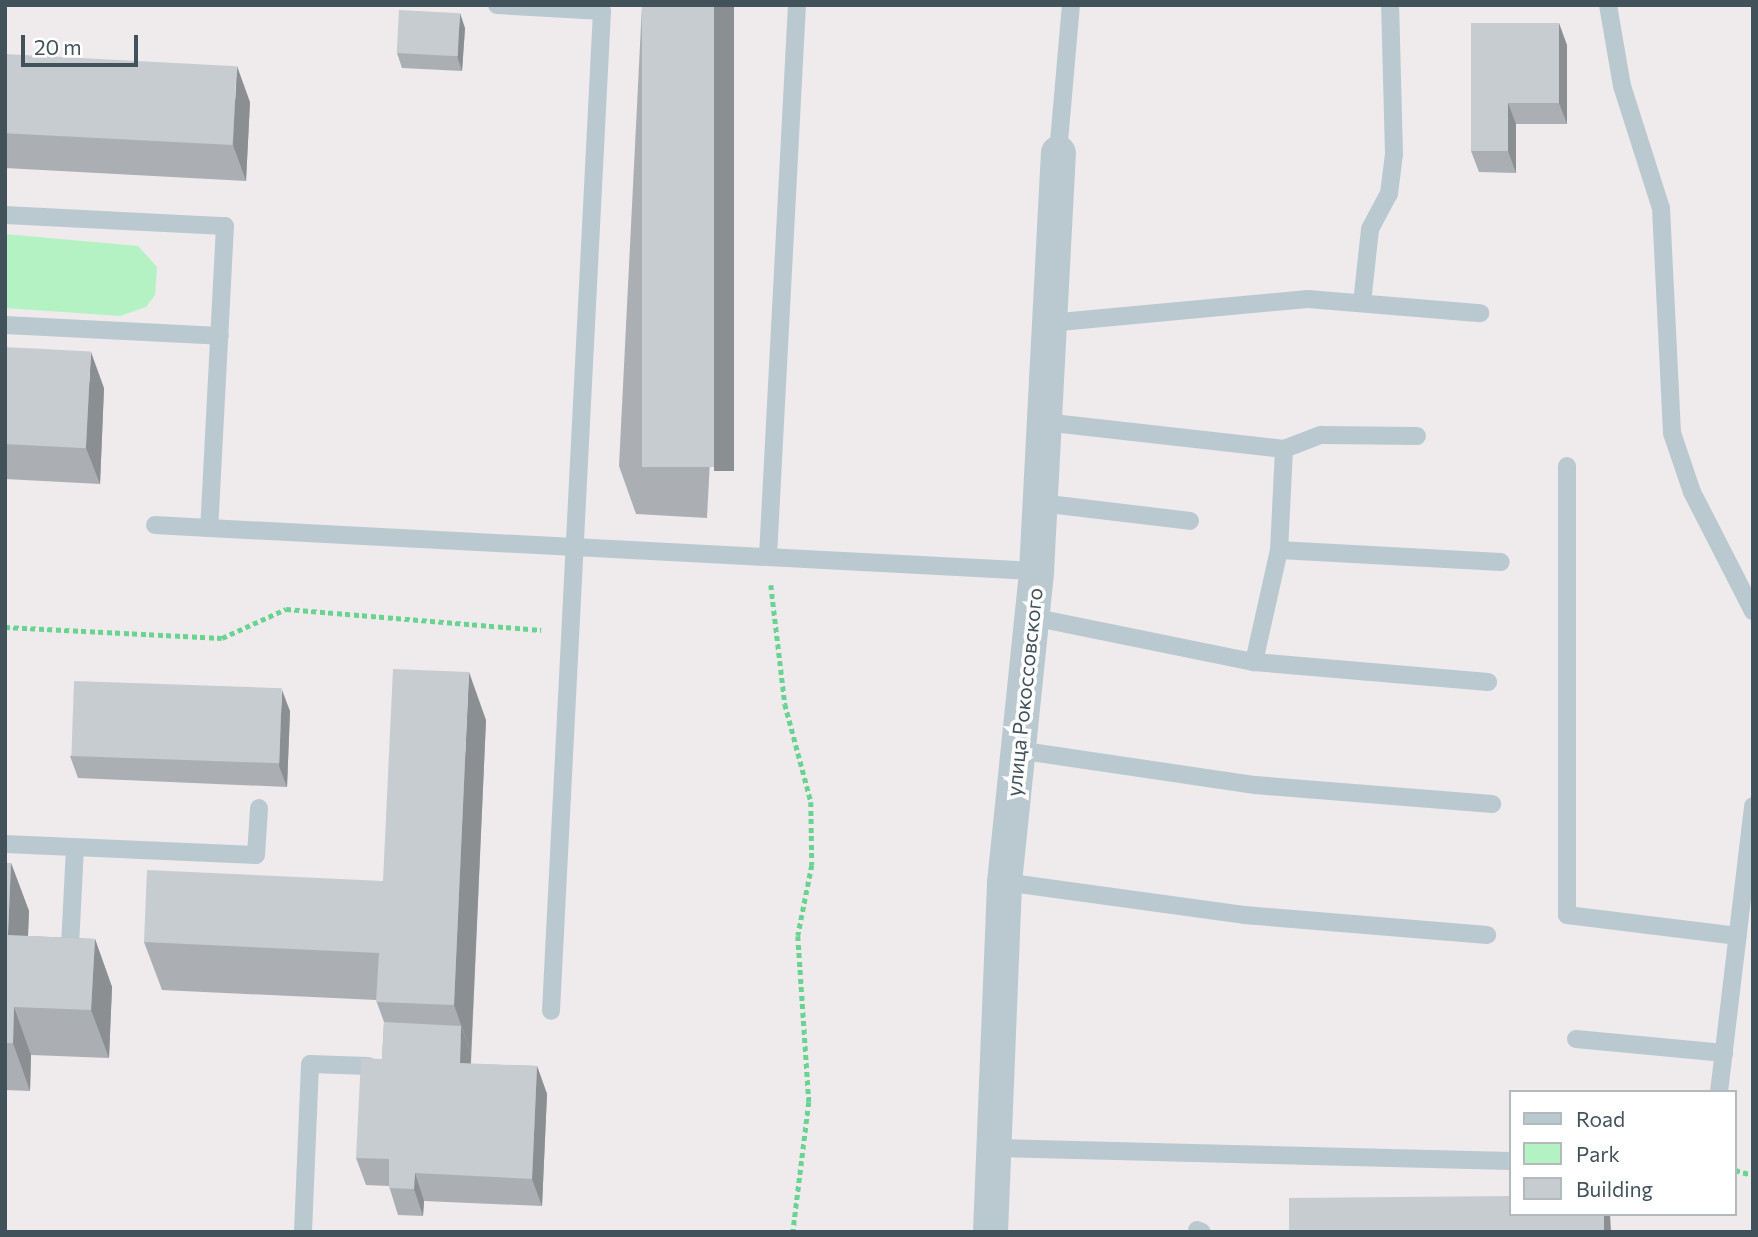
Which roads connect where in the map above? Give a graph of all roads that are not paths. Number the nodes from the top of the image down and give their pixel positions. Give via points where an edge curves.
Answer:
1 (497, 5) edge
2 (797, 5) edge
3 (1070, 5) edge
4 (1390, 5) edge
5 (1608, 5) edge
6 (1058, 153) joint
7 (5, 215) edge
8 (1362, 303) junction
9 (1480, 313) dead end
10 (1049, 323) junction
11 (5, 325) edge
12 (220, 336) junction
13 (1044, 422) junction
14 (1417, 436) dead end
15 (1284, 449) junction
16 (1567, 466) dead end
17 (1040, 503) junction
18 (1190, 521) dead end
19 (155, 525) dead end
20 (209, 528) junction
21 (575, 546) junction
22 (1279, 550) junction
23 (768, 556) junction
24 (1501, 562) dead end
25 (1036, 571) junction
26 (1753, 611) edge
27 (1032, 617) junction
28 (1254, 662) junction
29 (1488, 682) dead end
30 (1017, 750) junction
31 (1492, 804) dead end
32 (1753, 806) edge
33 (259, 808) dead end
34 (5, 844) edge
35 (75, 847) junction
36 (1004, 881) junction
37 (1487, 934) dead end
38 (1738, 936) junction
39 (70, 946) edge
40 (551, 1010) dead end
41 (1576, 1040) dead end
42 (1724, 1053) junction
43 (368, 1066) edge
44 (1719, 1090) edge
45 (996, 1148) junction
46 (1510, 1161) edge
47 (303, 1232) edge
48 (990, 1232) edge

1 - 21 lane via 602,11
2 - 23 lane
3 - 6 lane
4 - 8 lane via 1394,154 1389,194 1370,229
5 - 26 lane via 1615,60 1661,208 1672,433 1692,492
6 - 10 street, улица Рокоссовского
7 - 12 lane via 225,226
8 - 9 lane
8 - 10 lane via 1308,299
10 - 13 street, улица Рокоссовского
11 - 12 lane
12 - 20 lane
13 - 15 lane
13 - 17 street, улица Рокоссовского
14 - 15 lane via 1321,435
15 - 22 lane
16 - 38 lane via 1567,915
17 - 18 lane
17 - 25 street, улица Рокоссовского
19 - 20 lane
20 - 21 lane
21 - 23 lane
21 - 40 lane
22 - 24 lane
22 - 28 lane
23 - 25 lane
25 - 27 street, улица Рокоссовского
27 - 28 lane
27 - 30 street, улица Рокоссовского
28 - 29 lane
30 - 31 lane via 1255,785
30 - 36 street, улица Рокоссовского
32 - 38 lane
33 - 35 lane via 256,855
34 - 35 lane
35 - 39 lane
36 - 37 lane via 1244,915
36 - 45 street, улица Рокоссовского
38 - 42 lane
41 - 42 lane
42 - 44 lane
43 - 47 lane via 310,1064
45 - 46 lane
45 - 48 street, улица Рокоссовского

